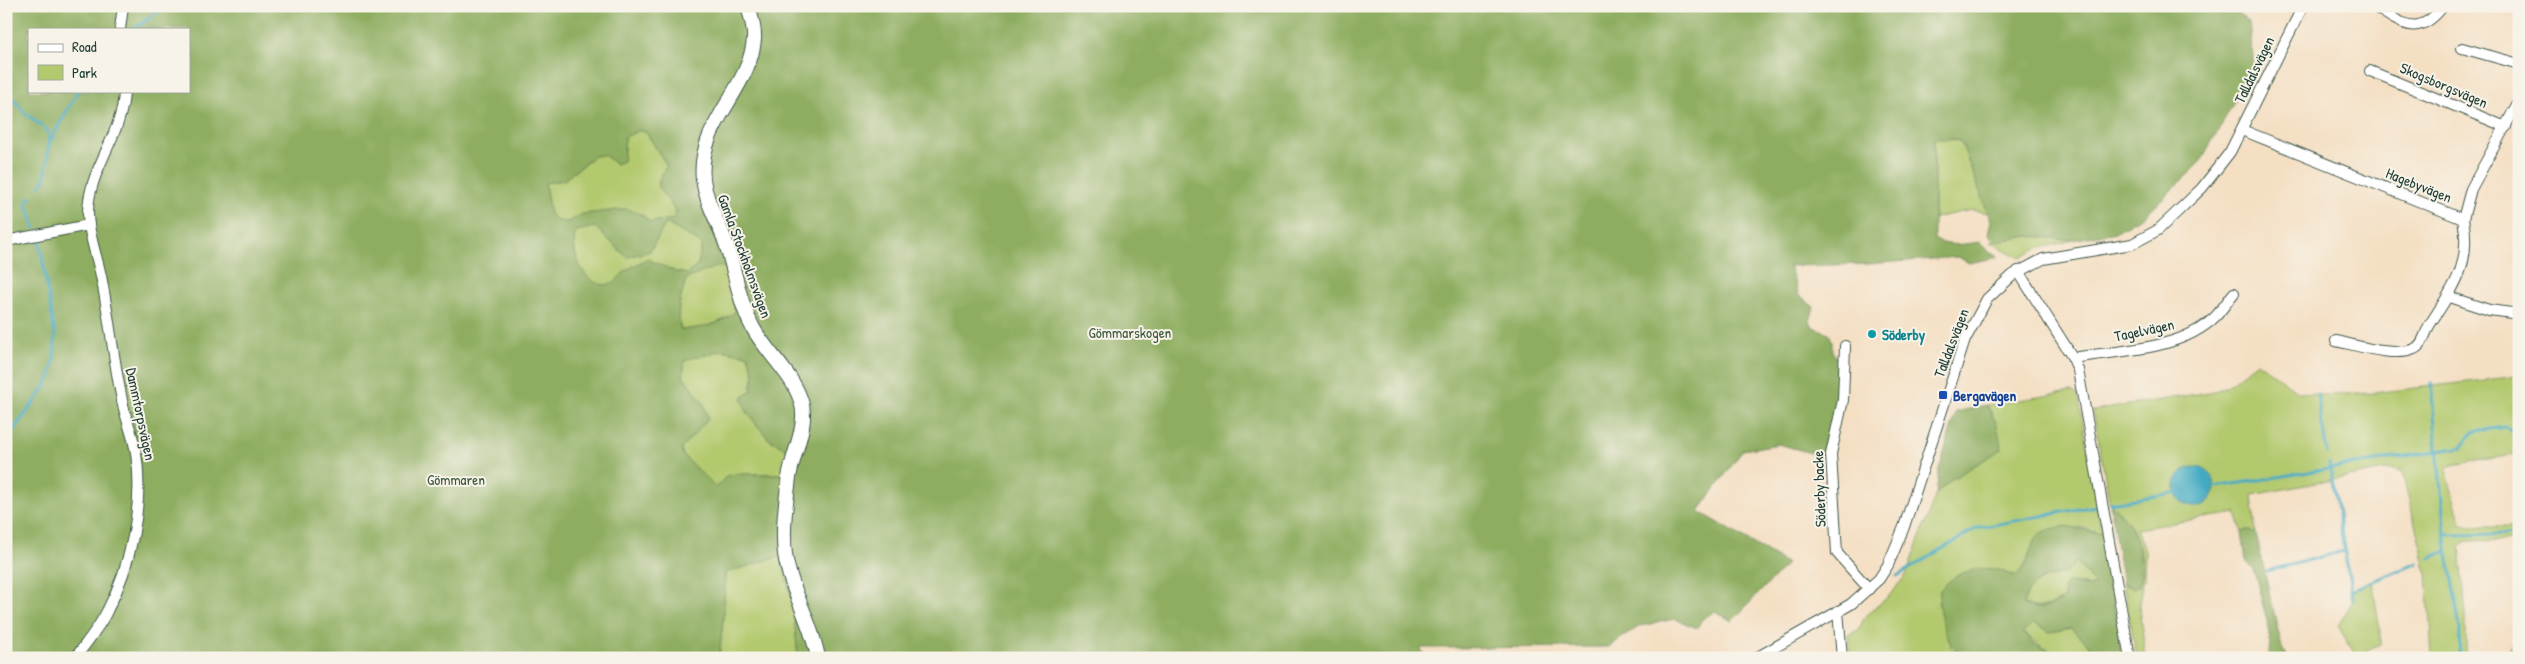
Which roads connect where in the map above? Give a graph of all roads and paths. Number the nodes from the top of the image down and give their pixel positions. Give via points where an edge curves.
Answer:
1 (123, 6) edge
2 (748, 6) edge
3 (2303, 6) edge
4 (2374, 6) edge
5 (2443, 6) edge
6 (120, 28) edge
7 (2462, 48) dead end
8 (2519, 64) edge
9 (2370, 70) dead end
10 (124, 92) edge
11 (2519, 101) edge
12 (2506, 127) junction
13 (2242, 130) junction
14 (2464, 219) junction
15 (89, 225) junction
16 (6, 241) edge
17 (2018, 271) junction
18 (2234, 293) dead end
19 (2449, 297) junction
20 (2519, 314) edge
21 (2336, 341) dead end
22 (1845, 346) dead end
23 (2073, 358) junction
24 (1869, 589) junction
25 (1838, 611) junction
26 (75, 658) edge
27 (818, 658) edge
28 (1756, 658) edge
29 (1842, 658) edge
30 (2130, 658) edge

1 - 6 street
2 - 27 street, Gamla Stockholmsvägen via 754,26 753,48 743,74 708,138 702,161 703,181 710,210 728,248 748,318 794,385 801,402 801,427 789,480 785,554 813,632
3 - 13 street, Talldalsvägen
4 - 5 street via 2412,26 2425,25
7 - 8 street
9 - 12 street, Skogsborgsvägen
10 - 15 street, Dammtorpsvägen via 120,119 90,195
11 - 12 street, Hagebyvägen
12 - 14 street, Hagebyvägen via 2471,189
13 - 14 street, Hagebyvägen
13 - 17 street, Talldalsvägen via 2230,152 2202,188 2149,236 2123,246 2052,256
14 - 19 street via 2465,255
15 - 16 street
15 - 26 street, Dammtorpsvägen via 124,412 136,451 138,475 131,544 120,579 107,612
17 - 23 street
17 - 24 street, Talldalsvägen via 1987,298 1974,321 1895,550 1879,579
18 - 23 street, Tagelvägen via 2214,318 2185,337
19 - 20 street via 2489,310
19 - 21 street via 2417,348 2387,351
22 - 24 street, Söderby backe via 1843,400 1831,454 1837,553
23 - 30 street
24 - 25 street, Talldalsvägen
25 - 28 street, Talldalsvägen
25 - 29 street

